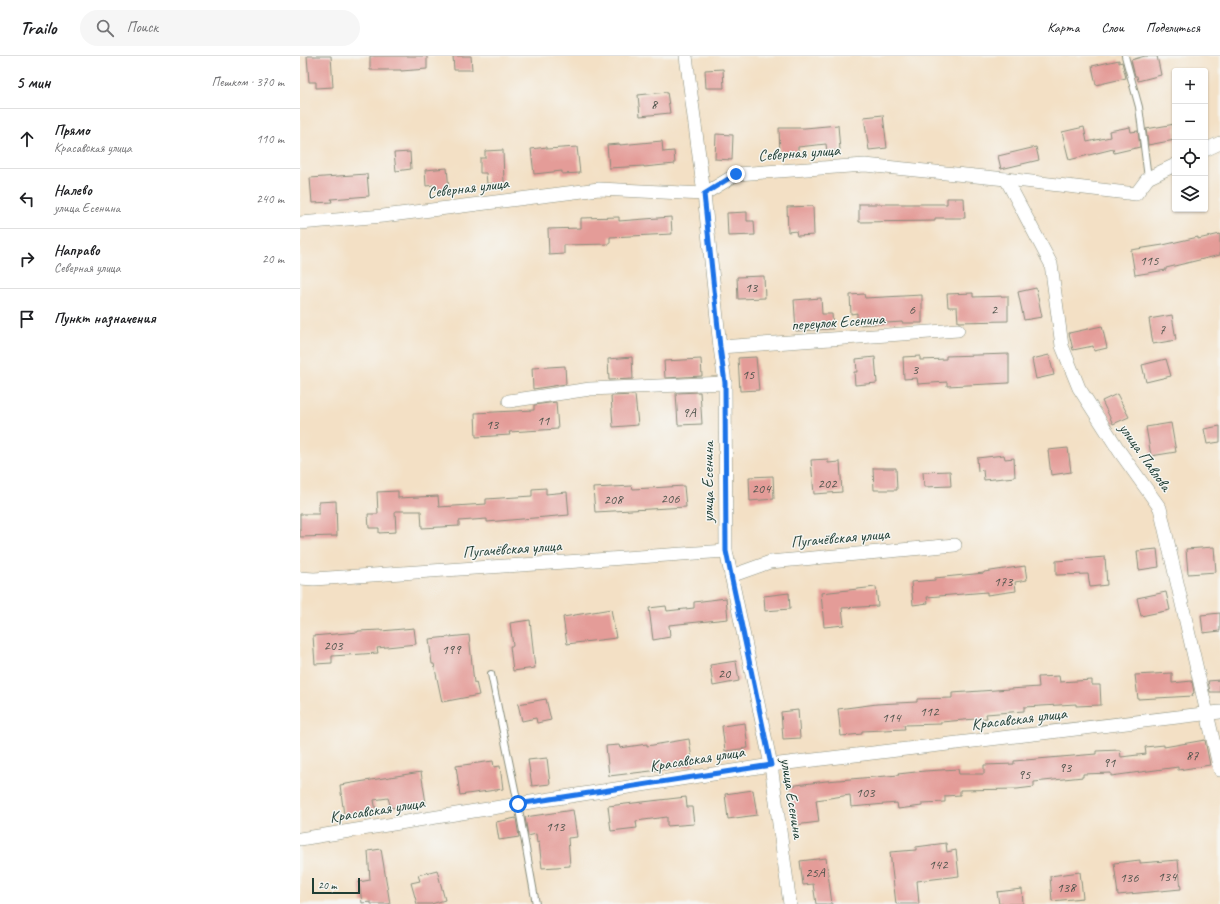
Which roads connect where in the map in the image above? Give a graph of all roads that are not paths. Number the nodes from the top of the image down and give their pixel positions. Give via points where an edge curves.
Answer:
1 (686, 56) edge
2 (1125, 56) edge
3 (1220, 143) edge
4 (1208, 149) edge
5 (1172, 166) edge
6 (1148, 178) junction
7 (1006, 179) junction
8 (704, 194) junction
9 (300, 223) edge
10 (958, 330) dead end
11 (720, 347) junction
12 (725, 383) junction
13 (509, 401) dead end
14 (955, 545) dead end
15 (726, 551) junction
16 (731, 576) junction
17 (300, 578) edge
18 (491, 674) dead end
19 (1214, 713) edge
20 (771, 765) junction
21 (1220, 770) edge
22 (518, 804) junction
23 (300, 839) edge
24 (536, 904) edge
25 (790, 904) edge

1 - 8 street, улица Есенина
2 - 6 lane via 1139,107
3 - 4 street
5 - 6 street, Северная улица
6 - 7 street, Северная улица via 1136,194
7 - 8 street, Северная улица via 865,165 736,174
7 - 19 street, улица Павлова via 1051,264 1062,346 1079,388 1160,508
8 - 9 street, Северная улица via 599,189 383,216
8 - 11 street, улица Есенина
10 - 11 street, переулок Есенина
11 - 12 street, улица Есенина
12 - 13 street via 590,389
12 - 15 street, улица Есенина
14 - 16 street, Пугачёвская улица via 770,562
15 - 16 street, улица Есенина
15 - 17 street, Пугачёвская улица via 322,579
16 - 20 street, улица Есенина
18 - 22 lane
19 - 20 street, Красавская улица
19 - 21 street, улица Павлова
20 - 22 street, Красавская улица
20 - 25 street, улица Есенина
22 - 23 street, Красавская улица
22 - 24 lane

